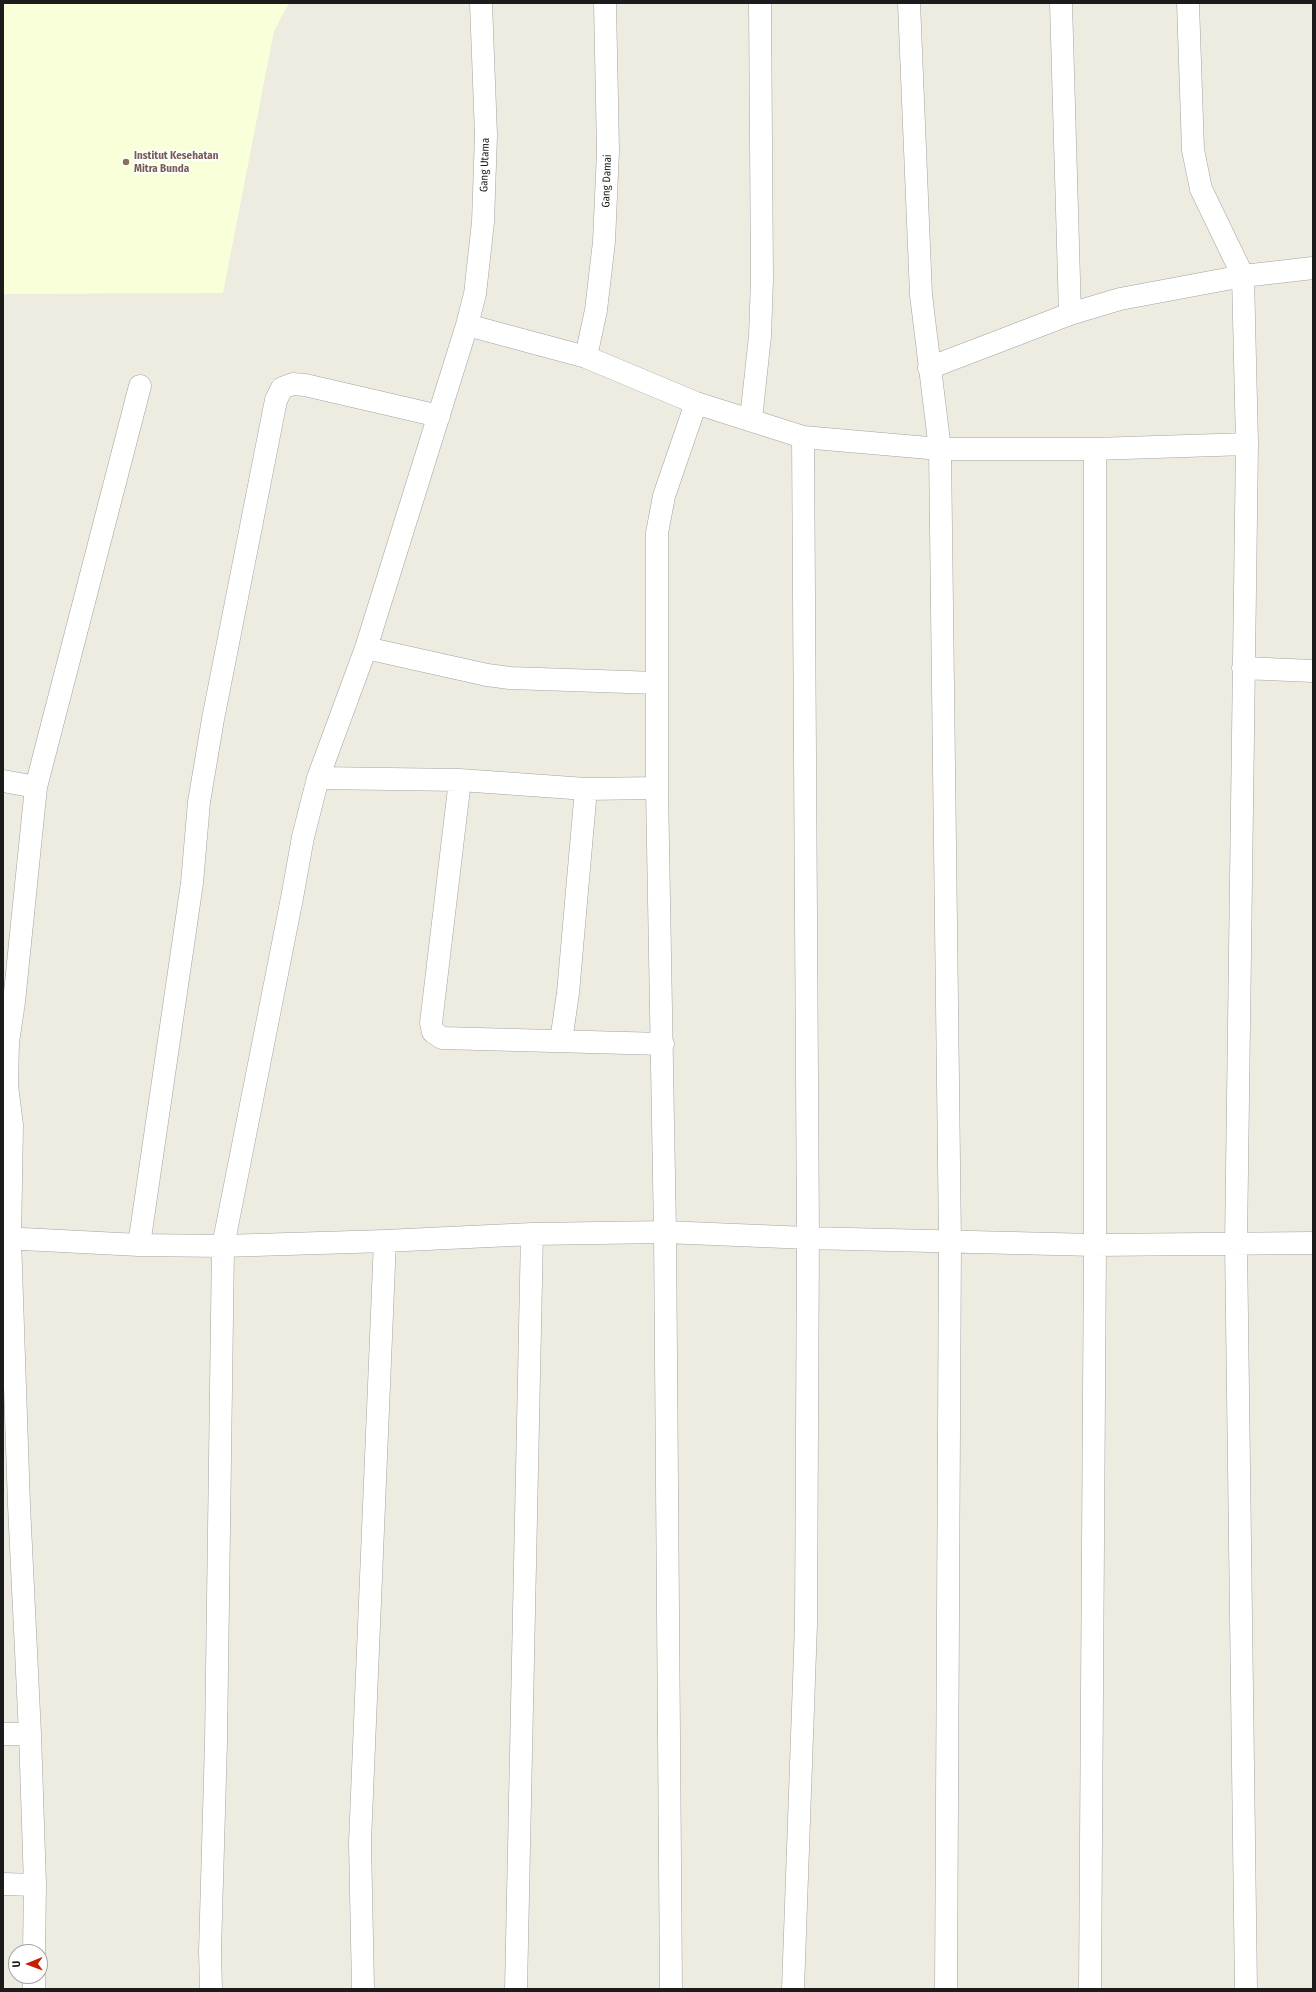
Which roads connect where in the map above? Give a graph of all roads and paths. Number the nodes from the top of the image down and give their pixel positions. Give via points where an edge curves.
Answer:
1 (481, 3) edge
2 (605, 3) edge
3 (760, 3) edge
4 (909, 3) edge
5 (1061, 3) edge
6 (1188, 3) edge
7 (1313, 268) edge
8 (1243, 276) junction
9 (1070, 314) junction
10 (467, 325) junction
11 (586, 357) junction
12 (929, 368) junction
13 (140, 386) dead end
14 (696, 403) junction
15 (439, 416) junction
16 (751, 419) junction
17 (802, 437) junction
18 (1247, 444) junction
19 (940, 449) junction
20 (1095, 449) junction
21 (366, 648) junction
22 (1243, 668) junction
23 (1313, 671) edge
24 (657, 683) junction
25 (318, 778) junction
26 (460, 780) junction
27 (3, 781) edge
28 (36, 787) junction
29 (658, 788) junction
30 (586, 789) junction
31 (561, 1041) junction
32 (663, 1044) junction
33 (665, 1232) junction
34 (532, 1234) junction
35 (808, 1238) junction
36 (7, 1239) edge
37 (384, 1241) junction
38 (950, 1241) junction
39 (1236, 1243) junction
40 (1313, 1243) edge
41 (139, 1245) junction
42 (1095, 1245) junction
43 (224, 1246) junction
44 (11, 1505) edge
45 (3, 1734) edge
46 (30, 1734) junction
47 (3, 1884) edge
48 (35, 1886) junction
49 (34, 1944) edge
50 (211, 1989) edge
51 (363, 1989) edge
52 (516, 1989) edge
53 (671, 1989) edge
54 (793, 1989) edge
55 (946, 1989) edge
56 (1090, 1989) edge
57 (1246, 1989) edge

1 - 10 street, Gang Utama via 486,135 483,222 475,294
2 - 11 street, Gang Damai via 608,151 604,242 596,310
3 - 16 street via 762,279 760,336
4 - 12 street via 921,295
5 - 9 street
6 - 8 street via 1193,150 1202,189
7 - 8 street
8 - 9 street via 1120,299
8 - 18 street
9 - 12 street
10 - 11 street
10 - 15 street, Gang Utama
11 - 14 street
12 - 19 street
13 - 28 street
14 - 16 street
14 - 24 street via 664,496 657,533
15 - 21 street, Gang Utama
15 - 41 street via 305,384 293,384 282,388 276,400 199,802 192,883
16 - 17 street
17 - 19 street
17 - 35 street
18 - 20 street
18 - 22 street
19 - 20 street
19 - 38 street
20 - 42 street
21 - 24 street via 510,678
21 - 25 street, Gang Utama
22 - 23 street
22 - 39 street
24 - 29 street
25 - 26 street
25 - 43 street, Gang Utama via 303,837
26 - 30 street
26 - 31 street via 431,1023 433,1032 442,1038
27 - 28 street
28 - 36 street via 8,1042 7,1086 12,1125
29 - 30 street
29 - 32 street
30 - 31 street via 568,993
31 - 32 street
32 - 33 street
33 - 34 street
33 - 35 street
33 - 53 street
34 - 37 street
34 - 52 street
35 - 38 street
35 - 54 street via 806,1624
36 - 41 street
36 - 44 street
37 - 43 street
37 - 51 street via 360,1842
38 - 42 street
38 - 55 street
39 - 40 street
39 - 42 street
39 - 57 street
41 - 43 street
42 - 56 street
43 - 50 street, Gang Utama
44 - 46 street
45 - 46 street
46 - 48 street
47 - 48 street
48 - 49 street

